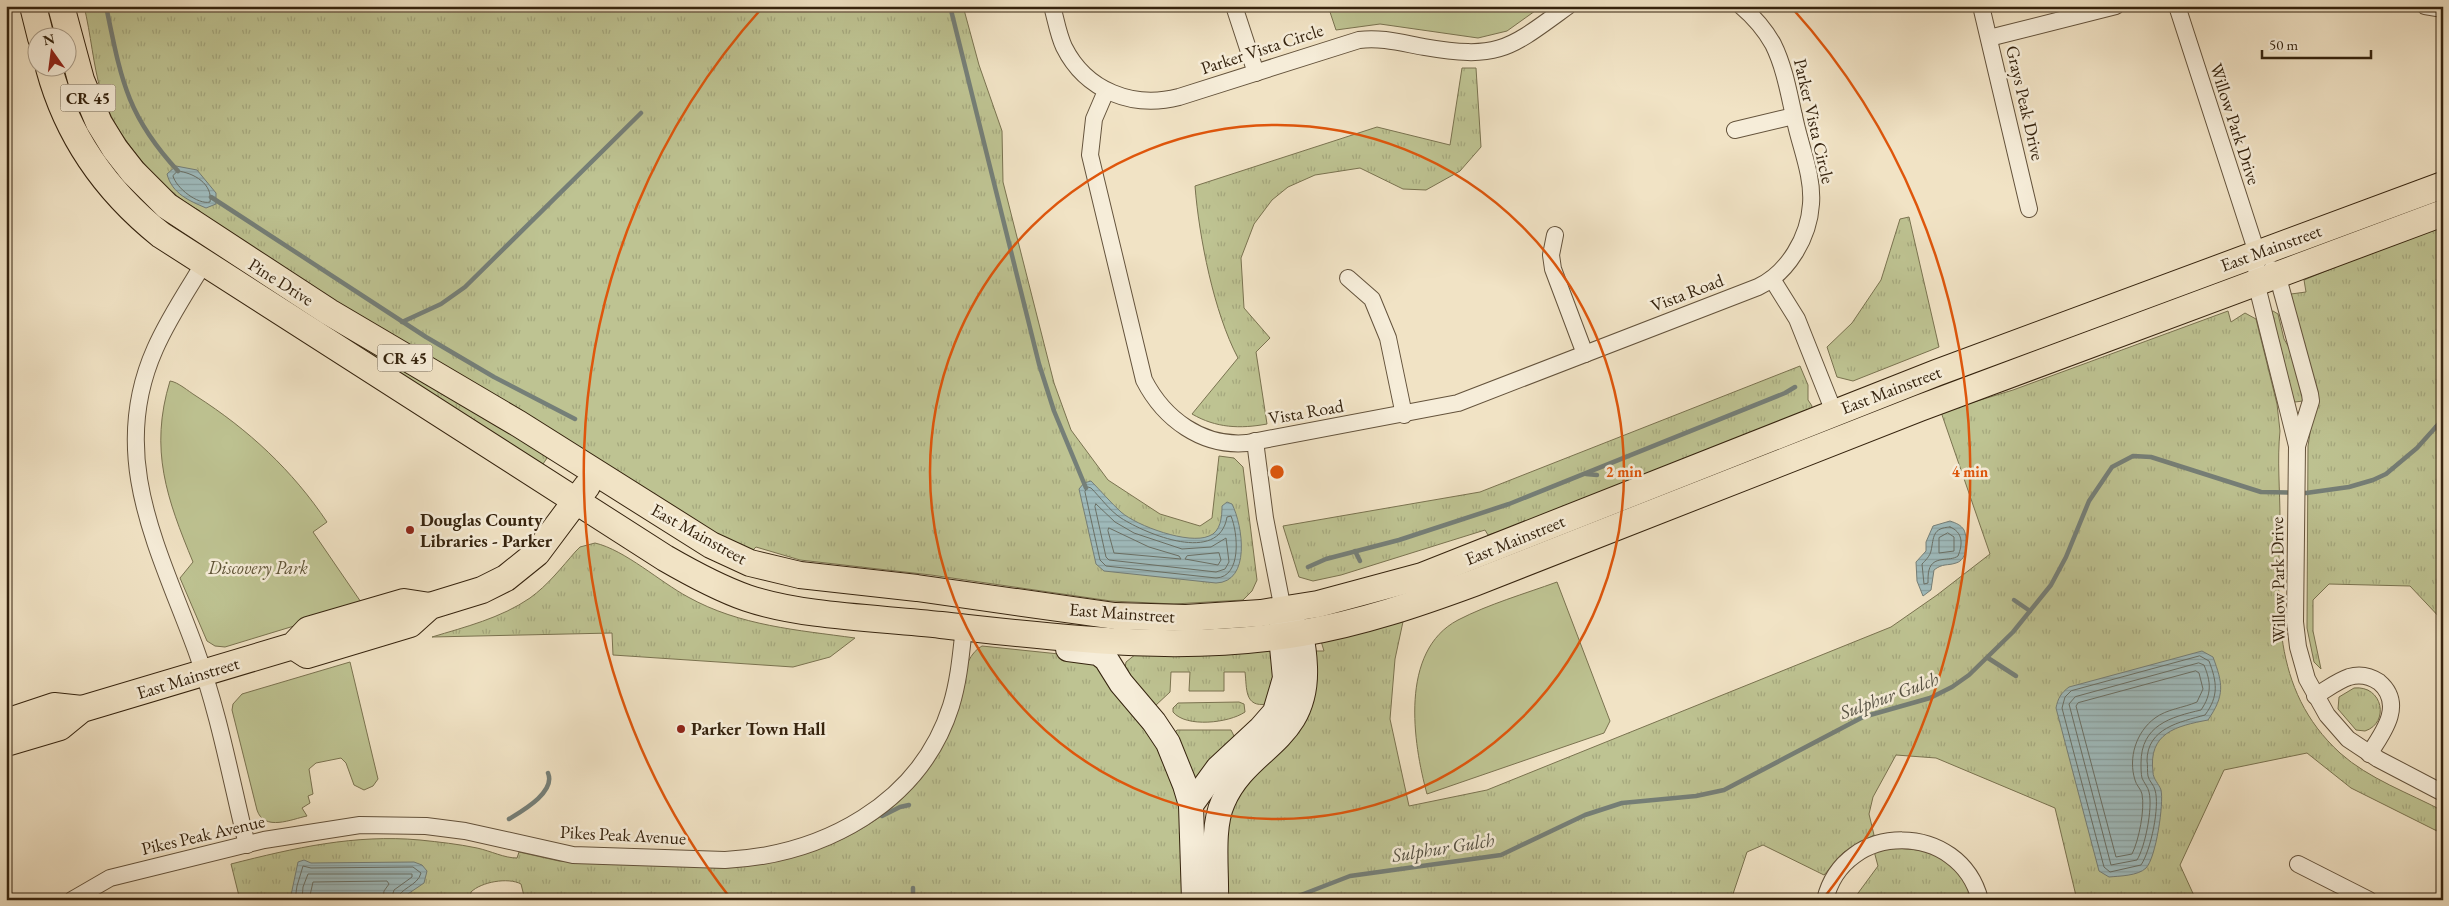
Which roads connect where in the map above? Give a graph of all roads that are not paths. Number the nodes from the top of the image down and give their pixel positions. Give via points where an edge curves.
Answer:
1 (33, 6) edge
2 (61, 6) edge
3 (1052, 6) edge
4 (1234, 6) edge
5 (1568, 6) edge
6 (1741, 6) edge
7 (1981, 6) edge
8 (2116, 6) edge
9 (2177, 6) edge
10 (2425, 6) edge
11 (2443, 9) edge
12 (38, 28) edge
13 (1989, 38) junction
14 (1256, 72) junction
15 (52, 78) edge
16 (1106, 91) junction
17 (1794, 116) junction
18 (1736, 130) dead end
19 (2443, 185) edge
20 (2029, 209) dead end
21 (2443, 213) edge
22 (1555, 235) dead end
23 (2257, 253) junction
24 (204, 264) junction
25 (1348, 278) dead end
26 (2266, 278) junction
27 (1772, 279) junction
28 (1585, 354) junction
29 (1834, 412) junction
30 (1404, 415) junction
31 (1254, 442) junction
32 (2297, 446) junction
33 (596, 473) junction
34 (576, 500) junction
35 (1283, 610) junction
36 (964, 627) junction
37 (1028, 634) junction
38 (1291, 635) junction
39 (204, 673) junction
40 (2315, 696) junction
41 (82, 709) junction
42 (6, 722) edge
43 (6, 743) edge
44 (2369, 754) junction
45 (2443, 793) edge
46 (1191, 805) junction
47 (247, 845) junction
48 (2298, 864) dead end
49 (1205, 892) edge
50 (72, 900) edge
51 (1825, 900) edge
52 (1980, 900) edge
53 (2369, 900) edge

1 - 12 main road
2 - 33 main road, Pine Drive / CR 45 via 78,71 94,115 114,149 153,194 188,222 329,312
3 - 16 street, Parker Vista Circle via 1061,40 1070,57 1087,77
4 - 14 street
5 - 14 street, Parker Vista Circle via 1517,42 1494,51 1463,52 1367,39
6 - 17 street, Parker Vista Circle via 1776,50
7 - 13 street, Grays Peak Drive
8 - 13 street
9 - 23 street, Willow Park Drive
10 - 11 street
13 - 20 street, Grays Peak Drive
14 - 16 street, Parker Vista Circle via 1164,100 1134,100
15 - 24 main road, Pine Drive / CR 45 via 73,131 105,181 154,229
16 - 31 street, Vista Road via 1094,119 1090,155 1144,380 1163,409 1190,431 1229,443
17 - 18 street
17 - 27 street, Parker Vista Circle via 1811,188 1810,213 1805,233 1795,252
19 - 23 main road, East Mainstreet
21 - 26 main road, East Mainstreet
22 - 28 street via 1551,254 1553,269
23 - 26 street, Willow Park Drive
23 - 29 main road, East Mainstreet
24 - 34 main road, Pine Drive / CR 45
24 - 39 street via 150,361 138,403 135,442 137,476 144,506
25 - 30 street via 1367,293 1382,323 1392,349
26 - 32 street, Willow Park Drive
26 - 32 street, Willow Park Drive via 2310,394
26 - 38 main road, East Mainstreet via 1920,408 1432,599 1365,620
27 - 28 street, Vista Road
27 - 29 street via 1797,319
28 - 30 street, Vista Road via 1474,398
29 - 35 main road, East Mainstreet via 1452,565 1390,586
30 - 31 street, Vista Road
31 - 35 street
32 - 40 street, Willow Park Drive via 2296,632 2301,662
33 - 34 main road, East Mainstreet
33 - 35 main road, East Mainstreet via 710,545 750,563 790,574 1115,616 1205,617
34 - 36 main road, East Mainstreet via 665,558 748,598 803,610
34 - 39 main road, East Mainstreet via 537,553 516,571 482,590 430,606 410,624 306,655 294,646
35 - 38 street
36 - 37 main road, East Mainstreet
36 - 47 street, Pikes Peak Avenue via 951,705 942,728 915,772 899,791 867,818 806,845 738,860 573,855 465,831 388,824 322,829
37 - 38 main road, East Mainstreet via 1164,644
37 - 46 street via 1045,647 1098,653 1106,659 1168,743
38 - 46 street via 1285,678 1275,712 1218,768
38 - 49 street via 1305,677 1301,705 1288,727 1243,771 1225,798
39 - 41 main road, East Mainstreet
39 - 47 street
40 - 44 street, Willow Park Drive via 2340,730
40 - 44 street via 2350,677 2367,677 2380,684 2390,697 2391,712 2386,727
41 - 42 main road, East Mainstreet via 54,706
41 - 43 main road, East Mainstreet via 60,728
44 - 45 street, Willow Park Drive
46 - 49 street
47 - 50 street, Pikes Peak Avenue via 110,878
48 - 53 street
51 - 52 street via 1834,878 1853,857 1870,846 1898,840 1927,843 1953,857 1971,878

